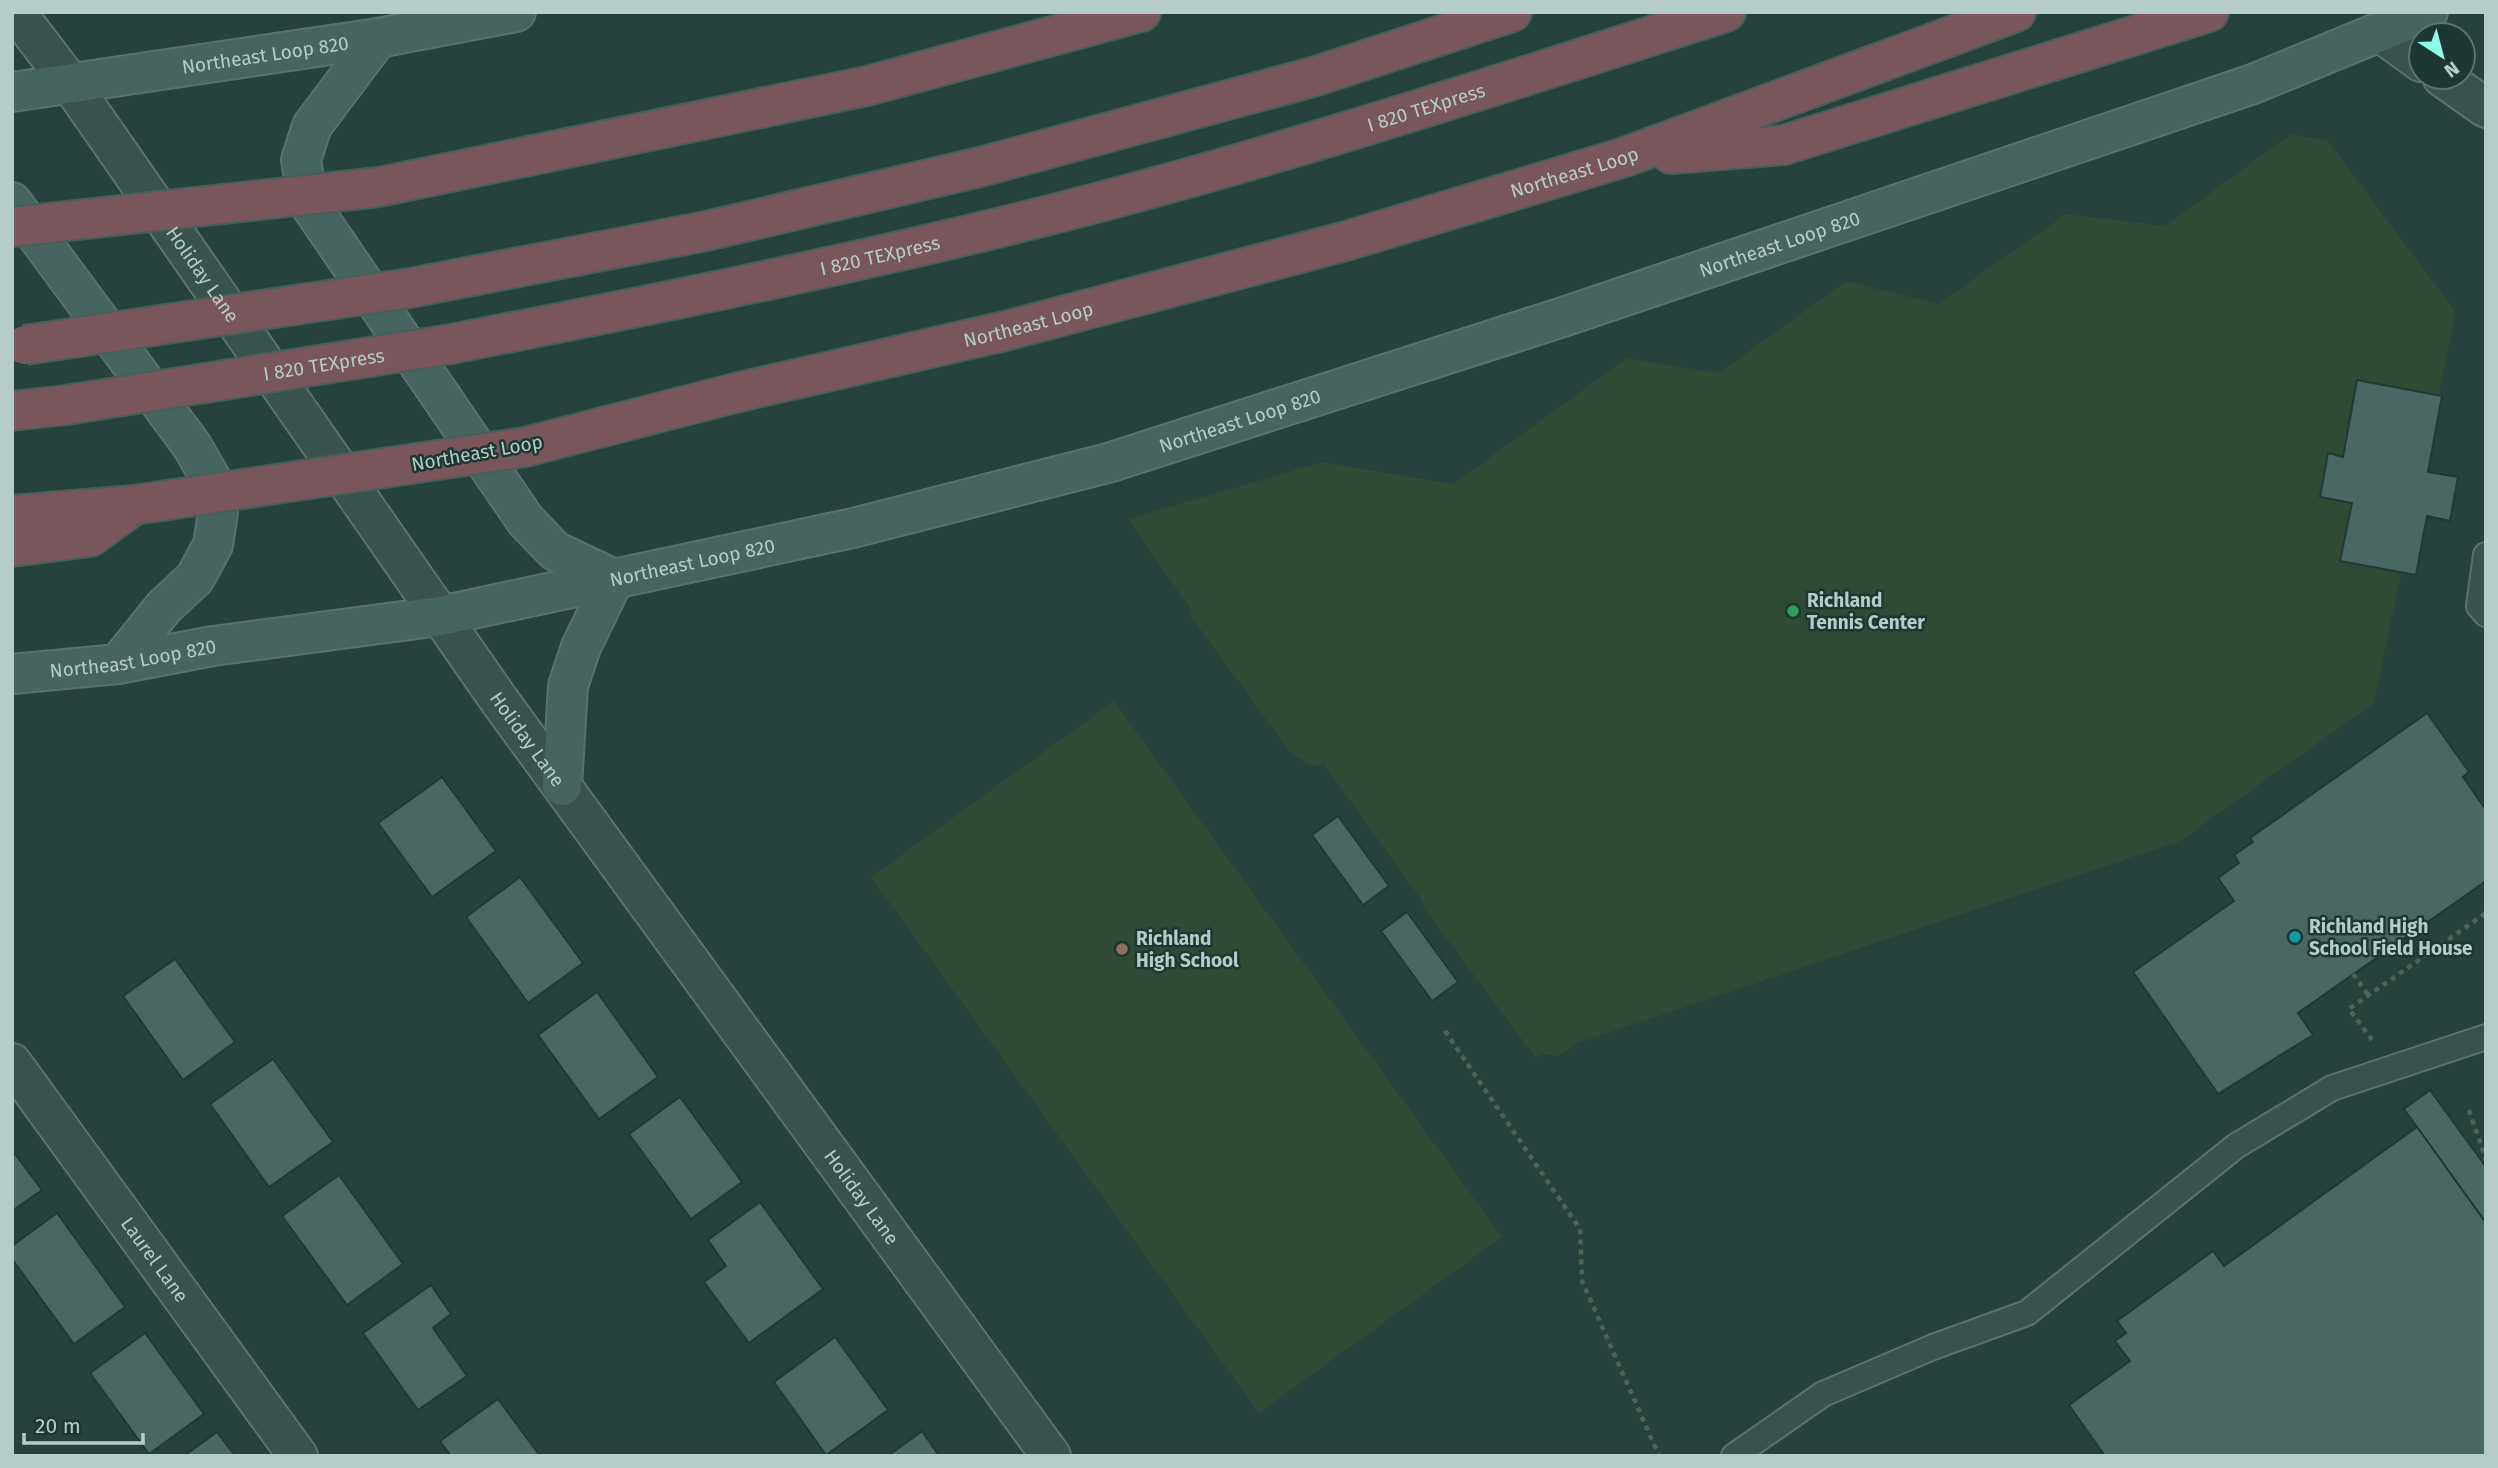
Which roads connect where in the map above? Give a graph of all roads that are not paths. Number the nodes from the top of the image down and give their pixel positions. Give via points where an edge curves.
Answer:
1 (16, 12) edge
2 (516, 12) edge
3 (1141, 12) edge
4 (1512, 12) edge
5 (1726, 12) edge
6 (2016, 12) edge
7 (2209, 12) edge
8 (2428, 12) edge
9 (2381, 33) junction
10 (378, 38) junction
11 (2407, 52) edge
12 (70, 83) junction
13 (2462, 91) edge
14 (12, 92) edge
15 (2486, 108) edge
16 (1625, 157) junction
17 (12, 202) edge
18 (12, 227) edge
19 (18, 345) edge
20 (12, 411) edge
21 (134, 505) junction
22 (12, 515) edge
23 (12, 547) edge
24 (2486, 555) edge
25 (614, 579) junction
26 (2486, 614) edge
27 (440, 616) junction
28 (118, 664) junction
29 (12, 674) edge
30 (562, 786) junction
31 (2486, 1037) edge
32 (12, 1063) edge
33 (298, 1456) edge
34 (1051, 1456) edge
35 (1734, 1456) edge

1 - 12 street, Holiday Lane
2 - 10 main road, Northeast Loop 820
3 - 18 highway, bridge via 867,86 379,187
4 - 19 highway, bridge via 1313,77 981,167 706,231 410,288
5 - 20 highway, I 820 TEXpress, bridge via 1342,134 992,229 727,290 451,344
6 - 16 highway, Northeast Loop
7 - 16 highway via 1784,145
8 - 9 main road, Northeast Loop 820
9 - 11 street
9 - 25 main road, Northeast Loop 820 via 2253,84 1566,316 1108,463 853,528
10 - 12 main road, Northeast Loop 820
10 - 25 main road via 312,126 301,160 308,202 526,521 555,551
12 - 14 main road, Northeast Loop 820
12 - 27 street, Holiday Lane
13 - 15 street
16 - 21 highway, Northeast Loop, bridge via 1254,265 1005,331 525,447
17 - 28 main road via 192,446 211,479 218,512 213,545 195,578 164,607
21 - 22 highway, Northeast Loop
21 - 23 highway via 90,537
24 - 26 lane via 2479,606
25 - 27 main road, Northeast Loop 820
25 - 30 main road via 568,686
27 - 28 main road, Northeast Loop 820 via 213,646
27 - 30 street, Holiday Lane
28 - 29 main road, Northeast Loop 820
30 - 34 street, Holiday Lane
31 - 35 lane via 2332,1088 2236,1146 2027,1313 1823,1394
32 - 33 street, Laurel Lane

